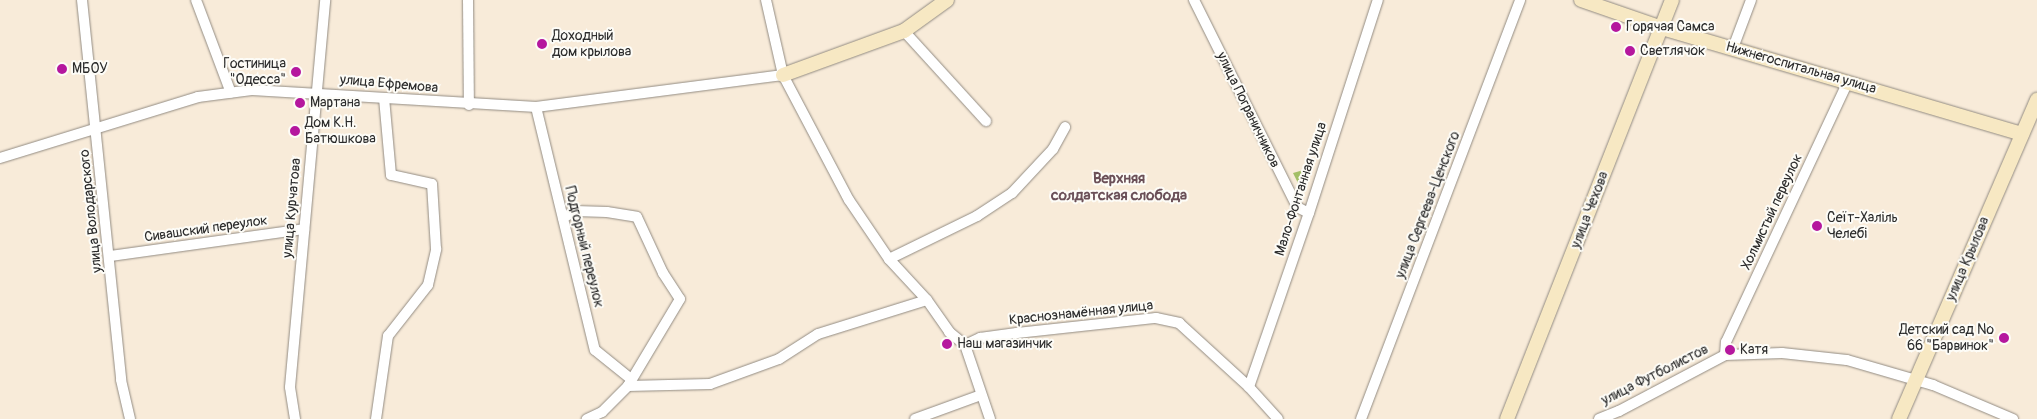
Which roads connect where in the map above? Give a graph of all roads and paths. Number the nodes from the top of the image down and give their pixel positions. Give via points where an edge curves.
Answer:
1 (82, 0) edge
2 (196, 0) edge
3 (325, 0) edge
4 (468, 0) edge
5 (766, 0) edge
6 (947, 0) edge
7 (1194, 0) edge
8 (1378, 0) edge
9 (1520, 0) edge
10 (1581, 0) edge
11 (1672, 0) edge
12 (1750, 0) edge
13 (1607, 4) edge
14 (1662, 28) junction
15 (904, 31) junction
16 (1733, 48) junction
17 (783, 75) junction
18 (1848, 81) junction
19 (315, 91) junction
20 (231, 93) junction
21 (384, 98) junction
22 (2037, 100) edge
23 (469, 105) junction
24 (536, 107) junction
25 (986, 121) dead end
26 (1065, 127) dead end
27 (96, 128) junction
28 (2022, 134) junction
29 (0, 158) edge
30 (1309, 213) junction
31 (563, 218) junction
32 (304, 229) junction
33 (110, 256) junction
34 (889, 259) junction
35 (926, 300) junction
36 (965, 345) junction
37 (1725, 355) junction
38 (1915, 381) junction
39 (629, 383) junction
40 (1249, 387) junction
41 (981, 395) junction
42 (130, 419) edge
43 (295, 419) edge
44 (376, 419) edge
45 (587, 419) edge
46 (915, 419) edge
47 (990, 419) edge
48 (1278, 419) edge
49 (1361, 419) edge
50 (1507, 419) edge
51 (1599, 419) edge
52 (1899, 419) edge
53 (2013, 419) edge

1 - 27 street, улица Володарского
2 - 20 street
3 - 19 street, улица Курчатова
4 - 23 street
5 - 17 street
6 - 15 main road
7 - 30 street, улица Пограничников via 1297,207
8 - 30 street, Мало-Фонтанная улица
9 - 49 street, улица Сергеева-Ценского
10 - 13 main road, Нижнегоспитальная улица
11 - 14 main road, улица Чехова
12 - 16 street
13 - 14 main road, Нижнегоспитальная улица
14 - 16 main road, Нижнегоспитальная улица
14 - 50 main road, улица Чехова
15 - 17 main road
15 - 25 street
16 - 18 main road, Нижнегоспитальная улица
17 - 24 street, улица Ефремова
17 - 34 street via 849,200
18 - 28 main road, Нижнегоспитальная улица
18 - 37 street, Холмистый переулок via 1726,342
19 - 20 street, улица Ефремова
19 - 21 street, улица Ефремова
19 - 32 street, улица Курчатова
20 - 27 street, улица Ефремова via 198,97
21 - 23 street, улица Ефремова
21 - 44 street via 392,176 432,184 436,249 428,285 388,336
22 - 28 main road, улица Крылова
23 - 24 street, улица Ефремова
24 - 31 street, Подгорный переулок
26 - 34 street via 1052,149 1012,193 977,216
27 - 29 street, улица Ефремова
27 - 33 street, улица Володарского
28 - 38 main road, улица Крылова
30 - 40 street, Мало-Фонтанная улица
31 - 39 street, Подгорный переулок via 595,350
31 - 39 street via 575,211 637,217 663,273 680,299
32 - 33 street, Сивашский переулок
32 - 43 street, улица Курчатова via 290,387
33 - 42 street, улица Володарского via 121,380
34 - 35 street
35 - 36 street via 949,332
35 - 39 street via 818,334 779,359 710,384
36 - 40 street, Краснознамённая улица via 980,338 1156,318 1179,323
36 - 41 street
37 - 38 street, улица Футболистов via 1782,353 1830,358
37 - 51 street, улица Футболистов via 1620,412
38 - 52 main road, улица Крылова
38 - 53 street, улица Футболистов
39 - 45 street via 602,412
40 - 48 street, Краснознамённая улица
41 - 46 street
41 - 47 street

